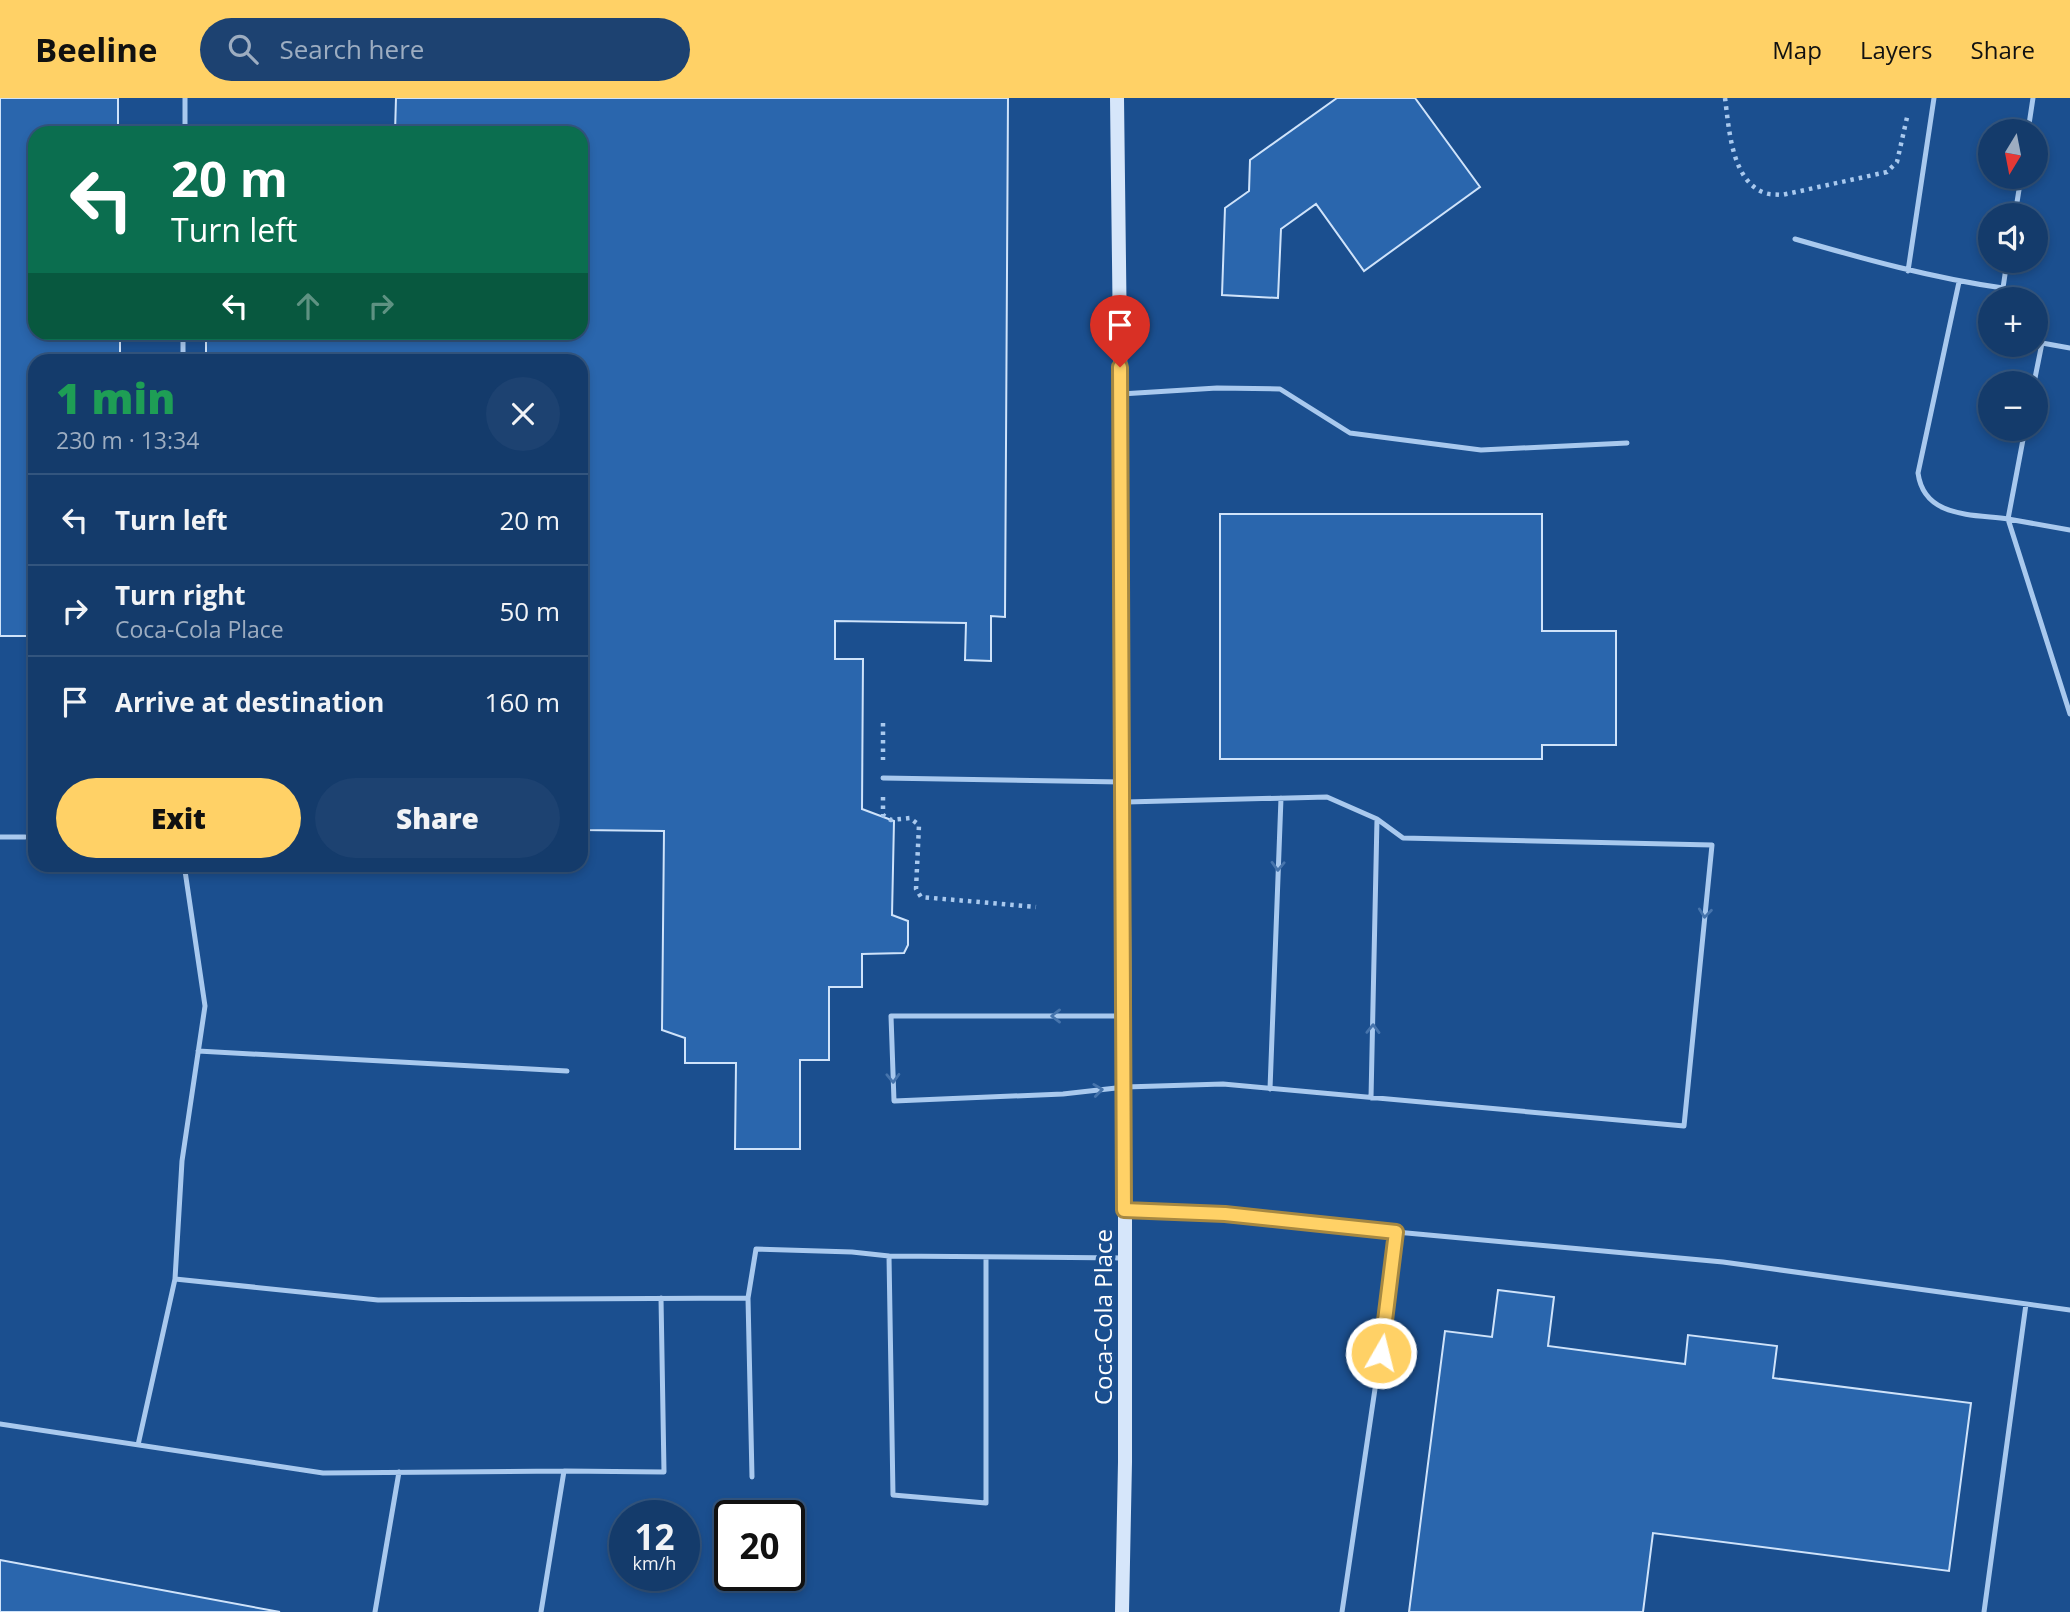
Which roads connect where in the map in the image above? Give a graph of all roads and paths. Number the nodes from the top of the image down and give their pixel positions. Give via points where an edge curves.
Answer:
1 (185, 98) edge
2 (1116, 98) edge
3 (1725, 98) edge
4 (1934, 98) edge
5 (2033, 98) edge
6 (1908, 113) dead end
7 (2030, 119) edge
8 (185, 126) edge
9 (1795, 239) dead end
10 (1908, 271) junction
11 (1959, 282) junction
12 (1996, 287) edge
13 (2048, 344) edge
14 (2070, 348) edge
15 (1121, 394) junction
16 (2023, 441) edge
17 (1627, 443) dead end
18 (2008, 519) junction
19 (2070, 530) edge
20 (2070, 714) edge
21 (883, 723) dead end
22 (883, 778) junction
23 (1122, 782) junction
24 (1280, 798) junction
25 (1123, 802) junction
26 (1377, 819) junction
27 (0, 837) edge
28 (25, 837) dead end
29 (185, 872) edge
30 (1036, 906) dead end
31 (1124, 1016) junction
32 (198, 1051) junction
33 (567, 1071) dead end
34 (1125, 1087) junction
35 (1270, 1089) junction
36 (1371, 1098) junction
37 (1124, 1210) junction
38 (1396, 1232) junction
39 (889, 1256) junction
40 (986, 1256) junction
41 (1125, 1258) junction
42 (175, 1279) junction
43 (661, 1298) junction
44 (748, 1298) junction
45 (2026, 1304) junction
46 (2070, 1310) edge
47 (0, 1424) edge
48 (138, 1445) junction
49 (564, 1471) junction
50 (399, 1472) junction
51 (752, 1477) dead end
52 (375, 1612) edge
53 (541, 1612) edge
54 (1122, 1612) edge
55 (1342, 1612) edge
56 (1984, 1612) edge

1 - 8 lane
2 - 15 street, Coca-Cola Place
3 - 6 path via 1739,168 1754,187 1767,194 1782,195 1887,172 1897,162
4 - 10 lane
5 - 7 lane
9 - 10 lane
10 - 11 lane
11 - 12 lane
11 - 18 lane via 1919,481 1924,493 1945,510
13 - 14 lane
15 - 17 lane via 1280,389 1350,433 1481,450
15 - 23 street, Coca-Cola Place
16 - 18 lane
18 - 19 lane
18 - 20 lane
21 - 22 path
22 - 23 lane
22 - 30 path via 883,815 891,820 910,818 919,825 916,890 920,897
23 - 25 street, Coca-Cola Place
24 - 25 lane
24 - 26 lane via 1327,797
24 -> 35 lane
25 - 31 street, Coca-Cola Place
36 -> 26 lane
26 -> 36 lane via 1403,838 1712,845 1684,1126
27 - 28 lane
29 - 32 lane via 205,1006
31 - 34 street, Coca-Cola Place
31 -> 34 lane via 891,1016 894,1101
32 - 33 lane
32 - 42 lane via 182,1161
34 - 35 lane via 1223,1084
34 - 37 street, Coca-Cola Place
35 - 36 lane
37 - 38 lane via 1225,1214
37 - 41 street, Coca-Cola Place
38 - 45 lane via 1723,1262
38 - 55 lane
39 - 40 lane
39 - 40 lane via 893,1495 986,1503
39 - 44 lane via 756,1249
40 - 41 lane
41 - 54 street, Coca-Cola Place
42 - 43 lane via 378,1300
42 - 48 lane
43 - 44 lane
43 - 49 lane via 664,1472
44 - 51 lane
45 - 46 lane
45 - 56 lane
47 - 48 lane
48 - 50 lane via 323,1472
49 - 50 lane
49 - 53 lane
50 - 52 lane

